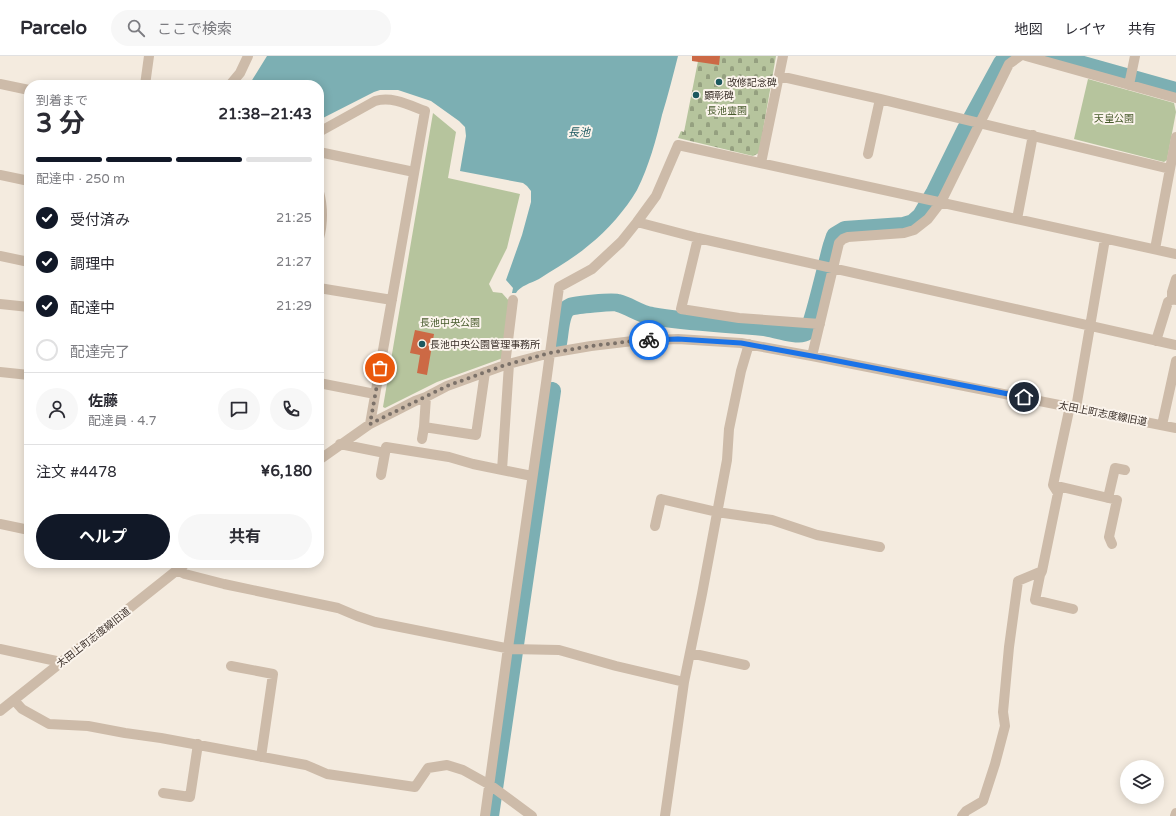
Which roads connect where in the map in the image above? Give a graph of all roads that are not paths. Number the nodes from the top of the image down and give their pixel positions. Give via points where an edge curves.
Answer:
1 (149, 56) edge
2 (248, 56) edge
3 (783, 56) edge
4 (1026, 56) edge
5 (1135, 56) edge
6 (1015, 57) edge
7 (1045, 58) edge
8 (779, 76) junction
9 (146, 80) edge
10 (234, 80) edge
11 (1130, 81) junction
12 (0, 84) edge
13 (24, 89) edge
14 (1176, 98) edge
15 (880, 99) junction
16 (974, 121) junction
17 (324, 129) edge
18 (1033, 135) junction
19 (1176, 137) edge
20 (324, 153) edge
21 (868, 154) dead end
22 (762, 163) junction
23 (1170, 169) junction
24 (414, 172) junction
25 (0, 175) edge
26 (24, 180) edge
27 (934, 200) junction
28 (1017, 219) junction
29 (637, 222) junction
30 (698, 238) junction
31 (1105, 239) junction
32 (1155, 249) junction
33 (1176, 254) edge
34 (0, 256) edge
35 (24, 261) edge
36 (828, 267) junction
37 (1176, 279) edge
38 (324, 289) edge
39 (392, 300) junction
40 (513, 300) dead end
41 (1174, 300) edge
42 (0, 304) edge
43 (24, 306) edge
44 (814, 324) junction
45 (1090, 325) junction
46 (1156, 341) junction
47 (749, 344) junction
48 (1176, 345) edge
49 (550, 353) junction
50 (812, 356) junction
51 (1176, 362) edge
52 (507, 364) junction
53 (0, 372) edge
54 (485, 372) junction
55 (24, 374) edge
56 (324, 384) edge
57 (376, 394) junction
58 (426, 397) junction
59 (1073, 407) junction
60 (370, 424) junction
61 (1162, 425) junction
62 (424, 427) junction
63 (1176, 428) edge
64 (422, 439) dead end
65 (340, 444) junction
66 (385, 453) junction
67 (324, 456) edge
68 (502, 470) junction
69 (1125, 470) dead end
70 (382, 475) dead end
71 (532, 476) junction
72 (1053, 485) junction
73 (1108, 498) junction
74 (717, 512) junction
75 (0, 524) edge
76 (655, 526) dead end
77 (24, 529) edge
78 (1112, 544) dead end
79 (880, 547) dead end
80 (180, 568) edge
81 (177, 570) junction
82 (1042, 571) junction
83 (1073, 609) dead end
84 (0, 649) edge
85 (513, 649) junction
86 (690, 653) junction
87 (61, 662) junction
88 (745, 665) dead end
89 (231, 666) dead end
90 (684, 682) junction
91 (14, 700) junction
92 (0, 711) edge
93 (198, 744) junction
94 (261, 757) junction
95 (490, 784) junction
96 (162, 793) dead end
97 (485, 816) edge
98 (532, 816) edge
99 (665, 816) edge
100 (962, 816) edge

1 - 9 street
2 - 10 street
3 - 8 street
4 - 7 street
5 - 11 street
6 - 16 street
7 - 11 street
8 - 15 street
8 - 22 street
11 - 14 street
12 - 13 street
15 - 16 street
15 - 21 street
16 - 18 street
16 - 27 street
17 - 24 street via 382,99 395,100 425,110
18 - 23 street
18 - 28 street
19 - 23 street
20 - 24 street
22 - 27 street
22 - 29 street via 678,145 656,196
23 - 32 street
24 - 39 street
25 - 26 street
27 - 28 street
27 - 36 street via 928,219 914,230 843,239
28 - 31 street
29 - 30 street
29 - 49 street via 621,242 592,269 559,287
30 - 36 street
30 - 44 street via 681,309 739,318
31 - 32 street
31 - 45 street
32 - 33 street
34 - 35 street
36 - 44 street
36 - 45 street
37 - 41 street via 1172,292
38 - 39 street
39 - 57 street
40 - 52 street
41 - 46 street via 1168,302
42 - 43 street
44 - 50 street
45 - 46 street
45 - 59 street
46 - 48 street
47 - 49 street, 太田上町志度線旧道 via 678,339 633,341
47 - 50 street, 太田上町志度線旧道
47 - 74 street via 730,422 727,460
49 - 52 street, 太田上町志度線旧道
49 - 71 street
50 - 59 street, 太田上町志度線旧道
51 - 61 street
52 - 54 street, 太田上町志度線旧道
52 - 68 street
53 - 55 street
54 - 58 street, 太田上町志度線旧道
54 - 62 street via 480,436
56 - 57 street
57 - 60 street
58 - 60 street, 太田上町志度線旧道
58 - 62 street
59 - 61 street, 太田上町志度線旧道
59 - 72 street
60 - 65 street, 太田上町志度線旧道
61 - 63 street, 太田上町志度線旧道
62 - 64 street
65 - 66 street
65 - 67 street, 太田上町志度線旧道
66 - 68 street via 386,447 393,448 449,457
66 - 70 street
68 - 71 street
69 - 73 street via 1115,468
71 - 85 street
72 - 73 street
72 - 82 street via 1058,493
73 - 78 street via 1117,500 1109,537
74 - 76 street via 661,499
74 - 79 street via 772,520 817,536
74 - 86 street
75 - 77 street
80 - 81 street, 太田上町志度線旧道
81 - 85 street via 224,584 338,608 375,622
81 - 87 street, 太田上町志度線旧道
82 - 83 street via 1035,600
82 - 100 street via 1018,581 1003,712 1005,726 983,801
84 - 87 street
85 - 90 street via 559,650
85 - 95 street
86 - 88 street
86 - 90 street
87 - 91 street, 太田上町志度線旧道
89 - 94 street via 273,674
90 - 99 street
91 - 92 street, 太田上町志度線旧道
91 - 93 street via 22,709 49,724 88,726
93 - 94 street
93 - 96 street via 189,802
94 - 95 street via 306,765 327,774 415,787 428,768 447,764
95 - 97 street
95 - 98 street

